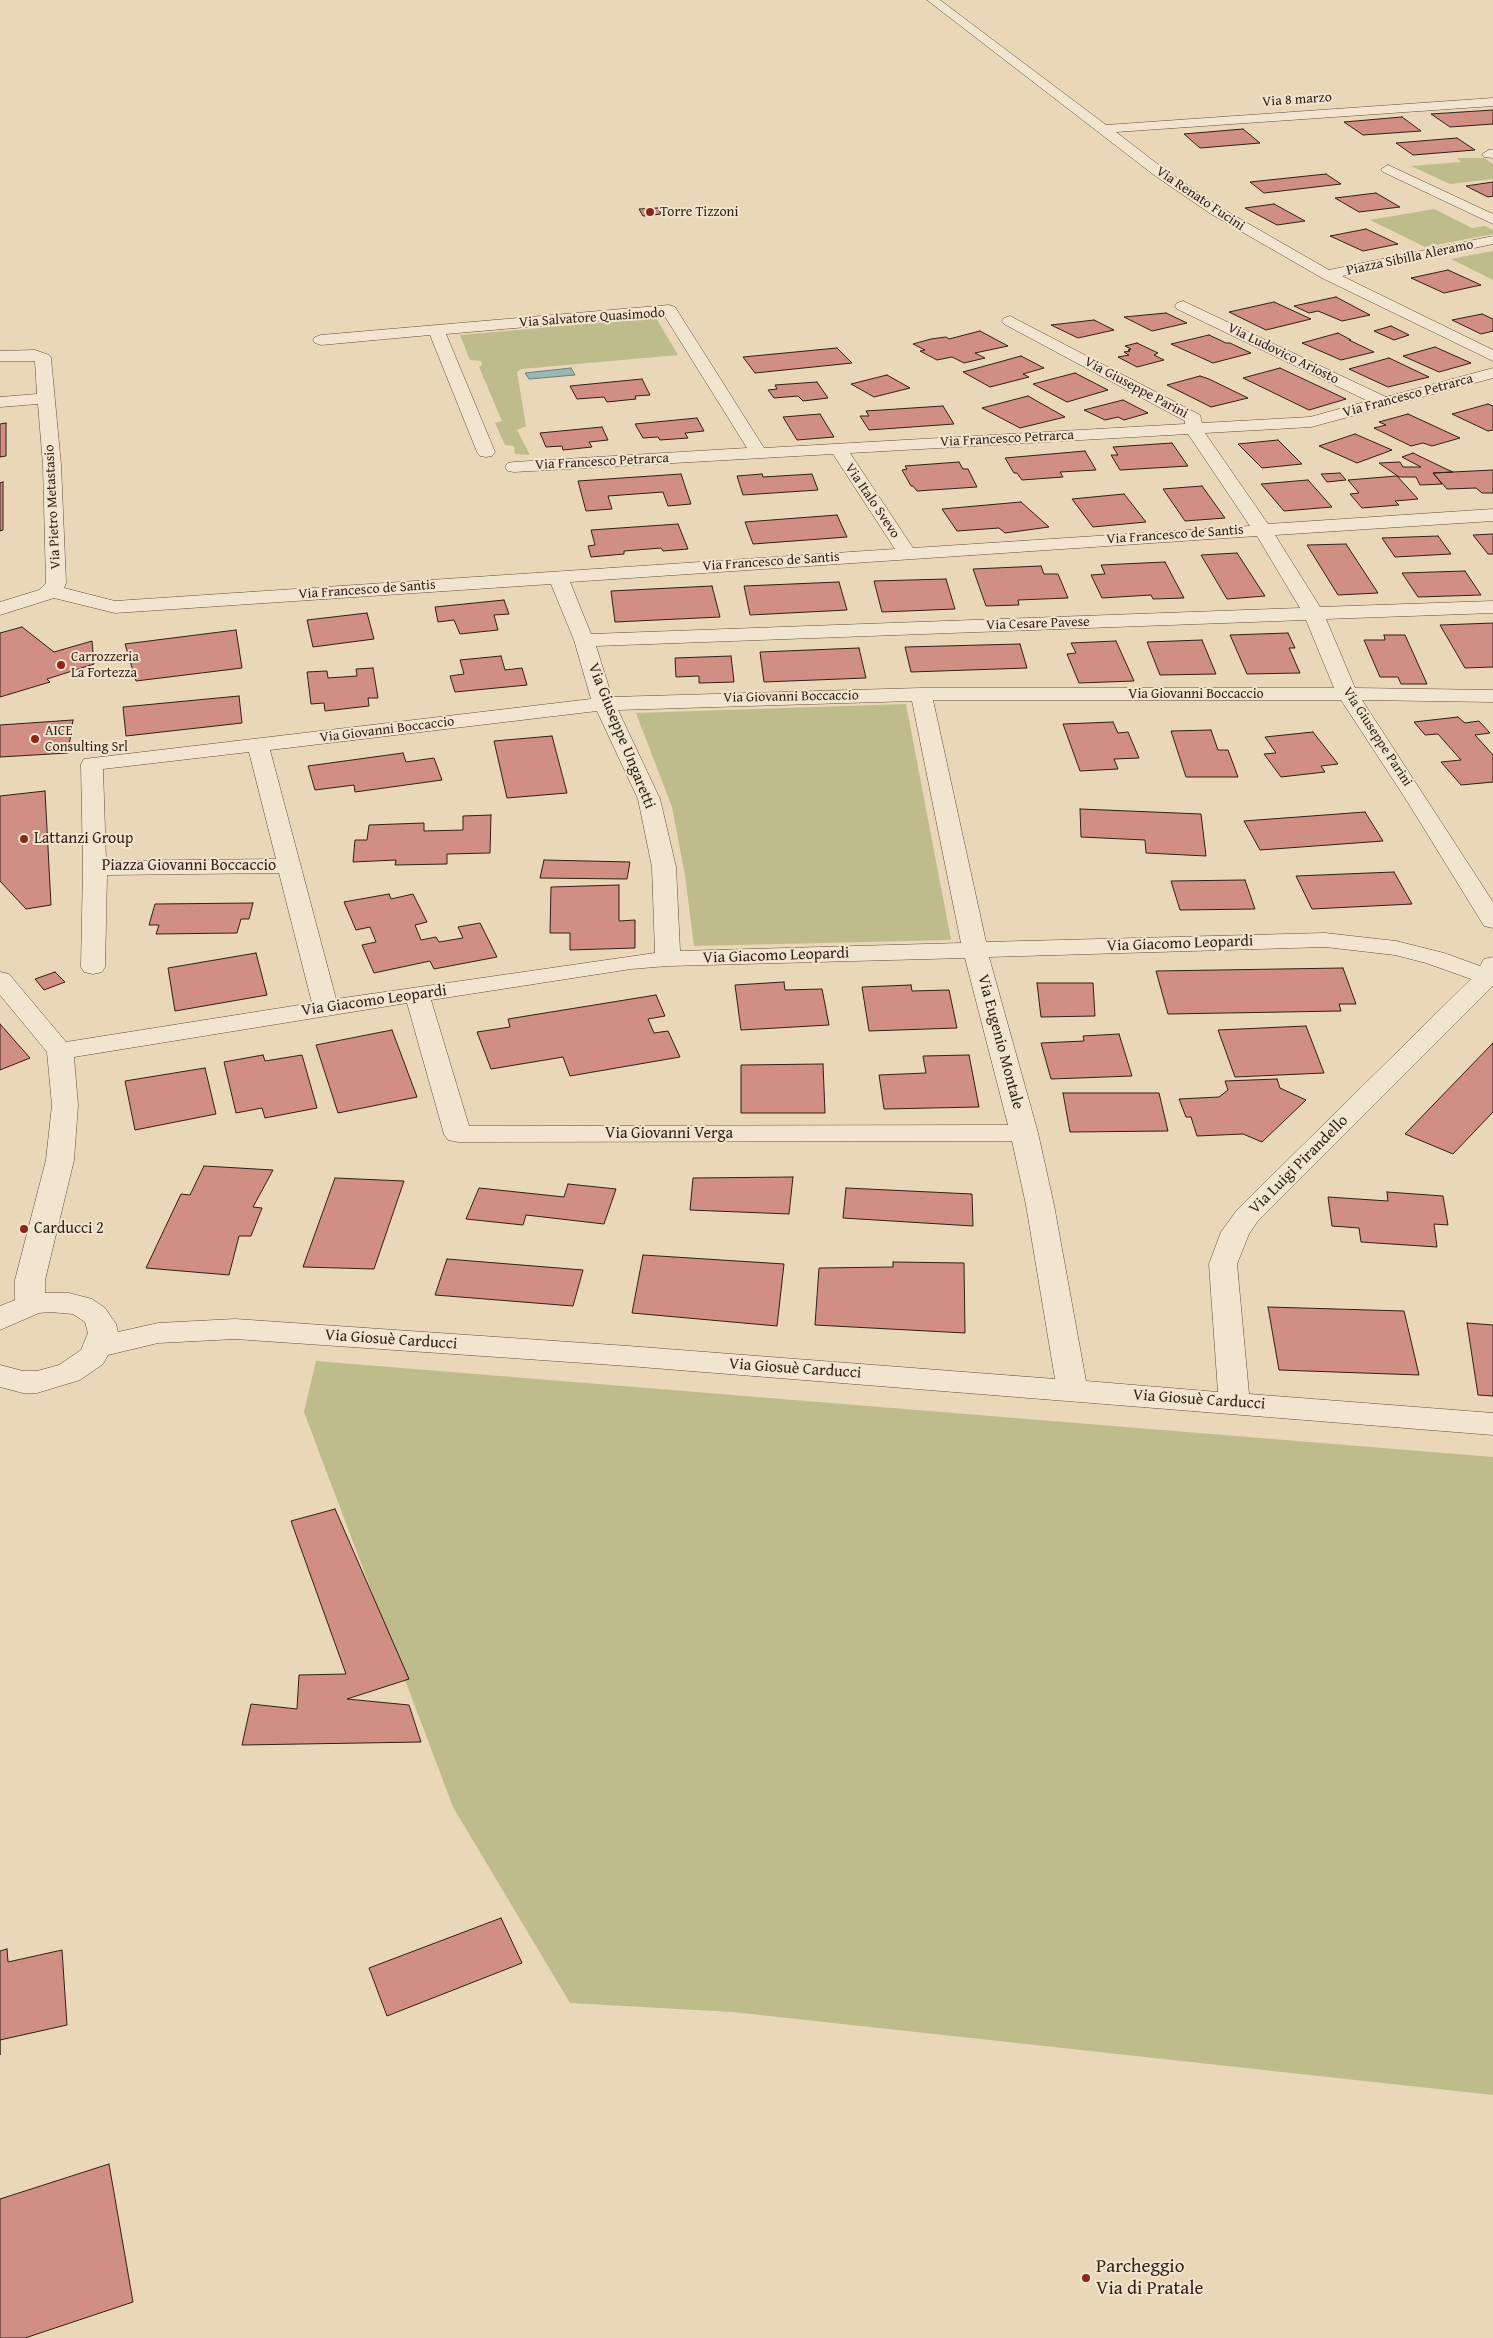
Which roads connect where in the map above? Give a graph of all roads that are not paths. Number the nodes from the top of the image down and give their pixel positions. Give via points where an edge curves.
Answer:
1 (933, 0) edge
2 (1493, 102) edge
3 (1104, 129) junction
4 (1388, 169) dead end
5 (1493, 220) edge
6 (1493, 240) edge
7 (1327, 275) junction
8 (1183, 306) dead end
9 (1010, 321) dead end
10 (436, 330) junction
11 (321, 340) dead end
12 (0, 356) edge
13 (1493, 356) edge
14 (1493, 373) edge
15 (46, 398) junction
16 (0, 402) edge
17 (1383, 402) junction
18 (1193, 428) junction
19 (838, 449) junction
20 (486, 452) dead end
21 (759, 453) junction
22 (514, 467) dead end
23 (1493, 515) edge
24 (1262, 529) junction
25 (907, 553) junction
26 (558, 577) junction
27 (51, 591) junction
28 (1493, 607) edge
29 (0, 609) edge
30 (1314, 614) junction
31 (584, 640) junction
32 (921, 694) junction
33 (1347, 694) junction
34 (1493, 696) edge
35 (605, 704) junction
36 (258, 745) junction
37 (92, 764) joint
38 (290, 866) junction
39 (95, 868) junction
40 (1493, 921) edge
41 (976, 950) junction
42 (668, 959) junction
43 (93, 967) dead end
44 (1491, 973) edge
45 (0, 979) edge
46 (417, 995) junction
47 (326, 1008) junction
48 (60, 1051) junction
49 (1024, 1134) junction
50 (30, 1305) junction
51 (0, 1320) edge
52 (99, 1347) junction
53 (0, 1376) edge
54 (1072, 1390) junction
55 (1234, 1402) junction
56 (1493, 1424) edge

1 - 3 street, Via Renato Fucini
2 - 3 street, Via 8 marzo
3 - 7 street, Via Renato Fucini via 1216,211
4 - 5 street, Piazza Sibilla Aleramo
6 - 7 street, Piazza Sibilla Aleramo
7 - 13 street, Via Renato Fucini
8 - 17 street, Via Ludovico Ariosto
9 - 18 street, Via Giuseppe Parini via 1194,419
10 - 11 street, Via Salvatore Quasimodo
10 - 20 street
10 - 21 street, Via Salvatore Quasimodo via 669,310
12 - 15 street, Via Pietro Metastasio via 19,354 43,358
14 - 17 street, Via Francesco Petrarca
15 - 16 street
15 - 27 street, Via Pietro Metastasio via 57,578
17 - 18 street, Via Francesco Petrarca via 1311,422
18 - 19 street, Via Francesco Petrarca
18 - 24 street, Via Giuseppe Parini
19 - 21 street, Via Francesco Petrarca
19 - 25 street, Via Italo Svevo
21 - 22 street, Via Francesco Petrarca
23 - 24 street, Via Francesco de Santis
24 - 25 street, Via Francesco de Santis
24 - 30 street, Via Giuseppe Parini
25 - 26 street, Via Francesco de Santis
26 - 27 street, Via Francesco de Santis via 115,607
26 - 31 street, Via Giuseppe Ungaretti
27 - 29 street, Via Pietro Metastasio
28 - 30 street, Via Cesare Pavese
30 - 31 street, Via Cesare Pavese
30 - 33 street, Via Giuseppe Parini
31 - 35 street, Via Giuseppe Ungaretti
32 - 33 street, Via Giovanni Boccaccio
32 - 35 street, Via Giovanni Boccaccio
32 - 41 street, Via Eugenio Montale
33 - 34 street, Via Giovanni Boccaccio
33 - 40 street, Via Giuseppe Parini
35 - 36 street, Via Giovanni Boccaccio
35 - 42 street, Via Giuseppe Ungaretti via 649,799 664,867
36 - 37 street, Via Giovanni Boccaccio
36 - 38 street, Piazza Giovanni Boccaccio
37 - 39 street, Piazza Giovanni Boccaccio
38 - 39 street, Piazza Giovanni Boccaccio
38 - 47 street
39 - 43 street
41 - 42 street, Via Giacomo Leopardi
41 - 44 street, Via Giacomo Leopardi via 1339,940 1396,948
41 - 49 street, Via Eugenio Montale
42 - 46 street, Via Giacomo Leopardi
44 - 55 street, Via Luigi Pirandello via 1247,1216 1235,1232 1223,1264
45 - 48 street
46 - 47 street, Via Giacomo Leopardi
46 - 49 street, Via Giovanni Verga via 458,1134
47 - 48 street, Via Giacomo Leopardi
48 - 50 street via 66,1105 60,1160 30,1280
49 - 54 street, Via Eugenio Montale via 1040,1205
50 - 51 street
50 - 52 street via 60,1302 86,1308 102,1326
52 - 53 street via 81,1367 57,1378 24,1382
52 - 54 street, Via Giosuè Carducci via 158,1333 235,1329
54 - 55 street, Via Giosuè Carducci
55 - 56 street, Via Giosuè Carducci

